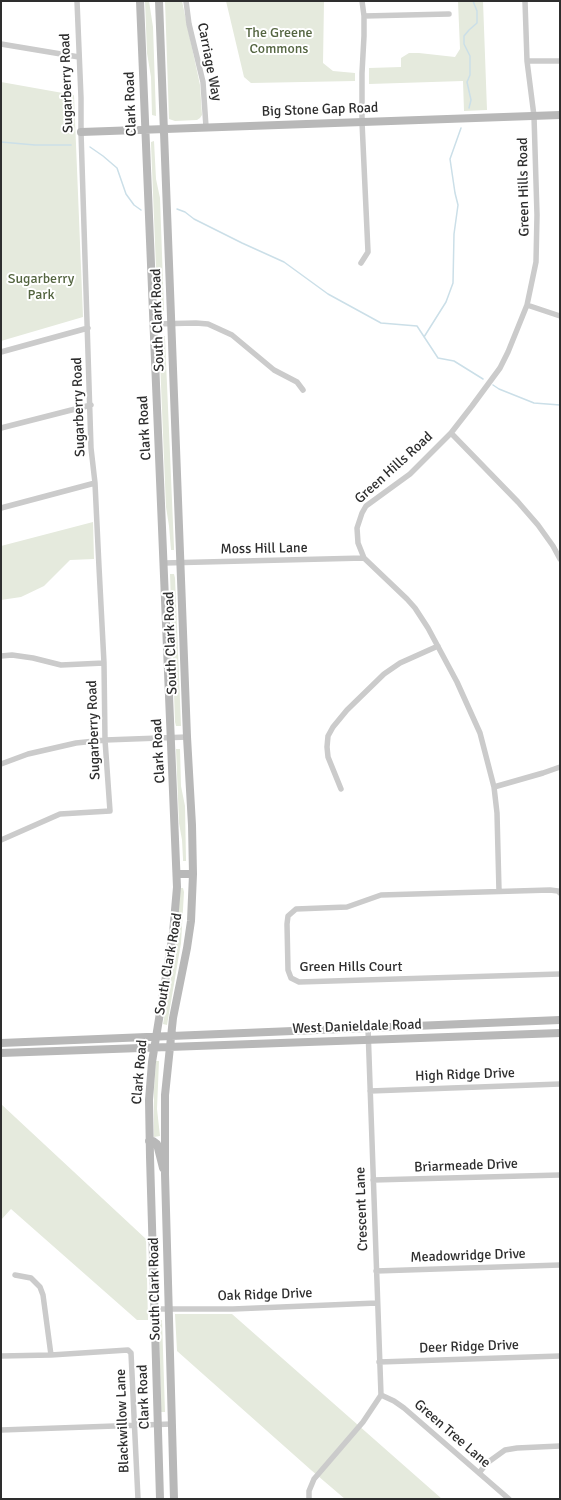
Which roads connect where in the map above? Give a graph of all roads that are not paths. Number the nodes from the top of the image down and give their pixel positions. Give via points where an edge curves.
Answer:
1 (77, 1) edge
2 (140, 1) edge
3 (159, 1) edge
4 (186, 1) edge
5 (362, 1) edge
6 (525, 1) edge
7 (449, 14) dead end
8 (364, 16) junction
9 (1, 44) edge
10 (79, 57) junction
11 (527, 61) junction
12 (560, 61) edge
13 (560, 115) edge
14 (534, 116) junction
15 (362, 122) junction
16 (206, 127) junction
17 (146, 129) junction
18 (163, 129) junction
19 (81, 132) junction
20 (361, 263) dead end
21 (527, 305) junction
22 (560, 316) edge
23 (153, 324) junction
24 (172, 324) junction
25 (88, 328) junction
26 (1, 352) edge
27 (303, 390) dead end
28 (91, 405) junction
29 (1, 428) edge
30 (451, 433) junction
31 (96, 483) junction
32 (1, 508) edge
33 (364, 558) junction
34 (560, 559) edge
35 (164, 563) junction
36 (181, 563) junction
37 (438, 646) junction
38 (1, 656) edge
39 (104, 663) junction
40 (187, 737) junction
41 (171, 738) junction
42 (105, 740) junction
43 (1, 764) edge
44 (560, 767) edge
45 (494, 787) junction
46 (341, 789) dead end
47 (1, 840) edge
48 (177, 874) junction
49 (193, 874) junction
50 (499, 891) junction
51 (560, 893) edge
52 (560, 974) edge
53 (560, 1020) edge
54 (368, 1028) junction
55 (326, 1030) junction
56 (265, 1032) junction
57 (560, 1033) edge
58 (156, 1036) junction
59 (170, 1036) junction
60 (368, 1040) junction
61 (326, 1041) junction
62 (1, 1042) edge
63 (267, 1043) junction
64 (154, 1046) junction
65 (169, 1046) junction
66 (1, 1053) edge
67 (560, 1084) edge
68 (370, 1091) junction
69 (149, 1141) junction
70 (165, 1174) junction
71 (560, 1175) edge
72 (373, 1180) junction
73 (151, 1209) junction
74 (166, 1209) junction
75 (560, 1265) edge
76 (376, 1271) junction
77 (15, 1275) dead end
78 (377, 1303) junction
79 (154, 1309) junction
80 (168, 1309) junction
81 (51, 1355) junction
82 (1, 1356) edge
83 (560, 1356) edge
84 (379, 1362) junction
85 (380, 1393) junction
86 (158, 1424) junction
87 (172, 1424) junction
88 (135, 1425) junction
89 (1, 1430) edge
90 (560, 1446) edge
91 (479, 1473) junction
92 (138, 1499) edge
93 (160, 1499) edge
94 (174, 1499) edge
95 (309, 1499) edge
96 (509, 1499) edge

1 - 10 street, Sugarberry Road
2 - 17 main road, Clark Road
3 - 18 main road, South Clark Road
4 - 16 street, Carriage Way via 203,82
5 - 8 street
6 - 11 street, Green Hills Road
7 - 8 street
8 - 15 street
9 - 10 street
10 - 19 street, Sugarberry Road
11 - 12 street
11 - 14 street, Green Hills Road
13 - 14 main road, Big Stone Gap Road
14 - 15 main road, Big Stone Gap Road
14 - 21 street, Green Hills Road via 537,250 535,274
15 - 16 main road, Big Stone Gap Road
15 - 20 street via 368,252
16 - 18 main road, Big Stone Gap Road
17 - 18 main road, Big Stone Gap Road
17 - 19 main road, Big Stone Gap Road
17 - 23 main road, Clark Road
18 - 24 main road, South Clark Road
19 - 25 street, Sugarberry Road
21 - 22 street
21 - 30 street, Green Hills Road via 500,368
23 - 24 street
23 - 35 main road, Clark Road
24 - 27 street via 208,324 232,335 274,370 297,382
24 - 36 main road, South Clark Road
25 - 26 street
25 - 28 street, Sugarberry Road
28 - 29 street
28 - 31 street, Sugarberry Road
30 - 33 street, Green Hills Road via 410,474 364,509 357,528 358,543
30 - 34 street via 538,525
31 - 32 street
31 - 39 street, Sugarberry Road
33 - 36 street, Moss Hill Lane
33 - 37 street, Green Hills Road via 415,608
35 - 36 street, Moss Hill Lane
35 - 41 main road, Clark Road
36 - 40 main road, South Clark Road
37 - 45 street, Green Hills Road via 480,733
37 - 46 street via 400,663 384,674 332,728 328,736 328,757
38 - 39 street via 33,658 61,665
39 - 42 street, Sugarberry Road
40 - 41 street
40 - 49 main road, South Clark Road
41 - 42 street
41 - 48 main road, Clark Road
42 - 43 street via 76,743 28,754
42 - 47 street, Sugarberry Road via 110,811 60,814
44 - 45 street
45 - 50 street, Green Hills Road
48 - 49 main road
48 - 58 main road, Clark Road via 173,932
49 - 59 main road, South Clark Road via 189,934
50 - 51 street, Green Hills Court via 550,890
50 - 52 street, Green Hills Court via 385,894 347,907 296,909 287,920 288,970 295,981 303,983
53 - 54 main road, West Danieldale Road
54 - 55 main road, West Danieldale Road
54 - 60 street, Crescent Lane
55 - 56 main road, West Danieldale Road
55 - 61 main road
56 - 59 main road, West Danieldale Road
56 - 63 main road
57 - 60 main road, West Danieldale Road
58 - 59 main road, West Danieldale Road
58 - 62 main road, West Danieldale Road
58 - 64 main road, Clark Road
59 - 65 main road, South Clark Road
60 - 61 main road, West Danieldale Road
60 - 68 street, Crescent Lane
61 - 63 main road, West Danieldale Road
63 - 65 main road, West Danieldale Road
64 - 65 main road, West Danieldale Road
64 - 66 main road, West Danieldale Road
64 - 69 main road, Clark Road via 150,1082
65 - 70 main road, South Clark Road via 165,1095
67 - 68 street, High Ridge Drive
68 - 72 street, Crescent Lane
69 - 70 main road via 156,1144
69 - 73 main road, Clark Road
70 - 74 main road, South Clark Road
71 - 72 street, Briarmeade Drive
72 - 76 street, Crescent Lane
73 - 74 main road
73 - 79 main road, Clark Road
74 - 80 main road, South Clark Road
75 - 76 street, Meadowridge Drive
76 - 78 street, Crescent Lane
77 - 81 street via 30,1278 40,1287
78 - 80 street, Oak Ridge Drive
78 - 84 street, Crescent Lane
79 - 80 street, Oak Ridge Drive
79 - 86 main road, Clark Road
80 - 87 main road, South Clark Road
81 - 82 street, Blackwillow Lane
81 - 88 street, Blackwillow Lane via 128,1350 131,1353
83 - 84 street, Deer Ridge Drive
84 - 85 street, Crescent Lane
85 - 91 street, Green Tree Lane via 394,1400
85 - 95 street via 363,1422 314,1479
86 - 87 street
86 - 88 street
86 - 93 main road, Clark Road
87 - 94 main road, South Clark Road
88 - 89 street
88 - 92 street, Blackwillow Lane
90 - 91 street via 505,1450 487,1463
91 - 96 street, Green Tree Lane

